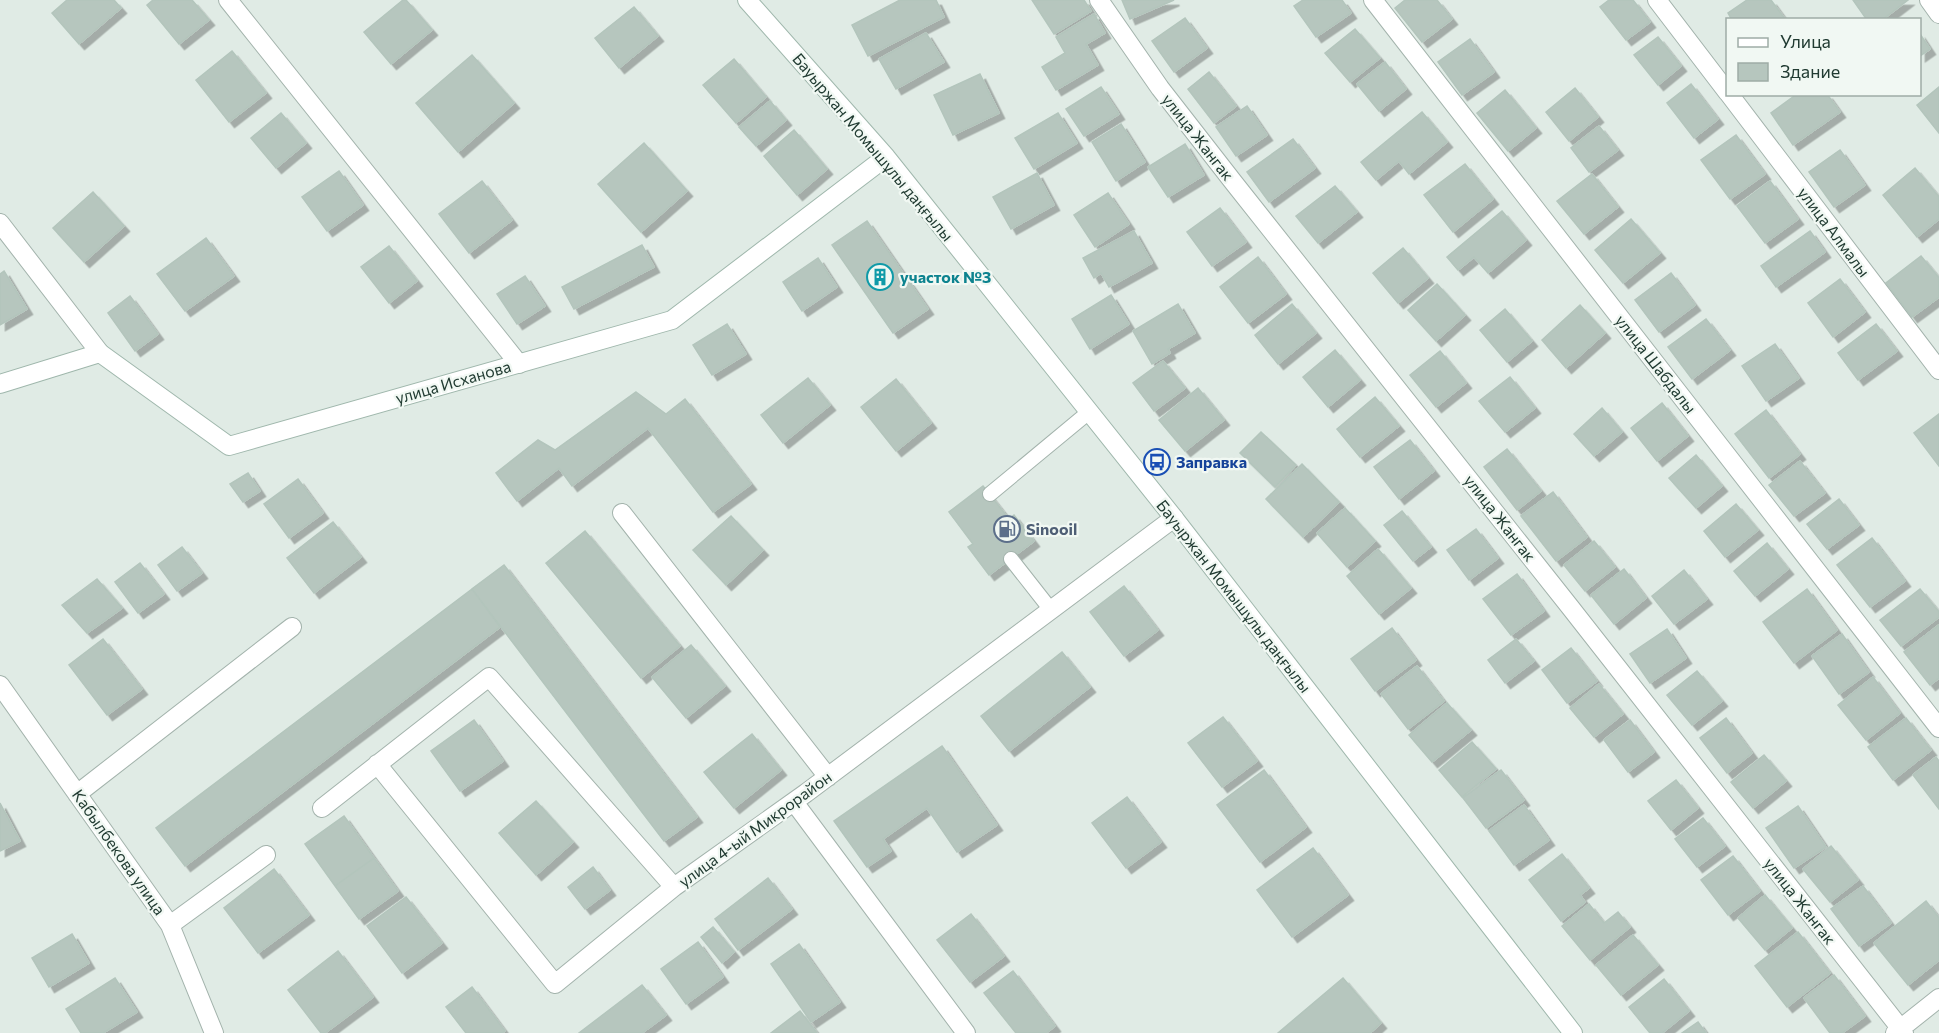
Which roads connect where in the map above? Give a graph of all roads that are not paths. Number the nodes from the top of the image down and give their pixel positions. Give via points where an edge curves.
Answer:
1 (228, 0) edge
2 (747, 0) edge
3 (1099, 0) edge
4 (1373, 0) edge
5 (1657, 0) edge
6 (1929, 0) edge
7 (1939, 14) edge
8 (1726, 91) edge
9 (1730, 96) edge
10 (886, 157) junction
11 (0, 224) edge
12 (100, 353) junction
13 (519, 364) junction
14 (1939, 370) edge
15 (0, 384) edge
16 (1089, 412) junction
17 (990, 494) dead end
18 (622, 513) dead end
19 (1174, 518) junction
20 (1011, 559) dead end
21 (1051, 610) junction
22 (292, 627) dead end
23 (0, 684) edge
24 (1939, 728) edge
25 (377, 764) junction
26 (828, 777) junction
27 (77, 794) junction
28 (794, 802) junction
29 (322, 808) dead end
30 (266, 855) dead end
31 (674, 888) junction
32 (170, 925) junction
33 (1939, 998) edge
34 (1900, 1031) edge
35 (214, 1033) edge
36 (966, 1033) edge
37 (1574, 1033) edge

1 - 13 street
2 - 10 street, Бауыржан Момышұлы даңғылы
3 - 34 street, улица Жангак via 1160,88
4 - 24 street, улица Шабдалы
5 - 8 street, улица Алмалы
6 - 7 street
9 - 14 street, улица Алмалы
10 - 13 street, улица Исханова via 672,320
10 - 16 street, Бауыржан Момышұлы даңғылы
11 - 12 street
12 - 13 street, улица Исханова via 228,446
12 - 15 street
16 - 17 lane
16 - 19 street, Бауыржан Момышұлы даңғылы
18 - 26 street
19 - 21 street, улица 4-ый Микрорайон
19 - 37 street, Бауыржан Момышұлы даңғылы
20 - 21 lane
21 - 26 street, улица 4-ый Микрорайон
22 - 27 street
23 - 27 street, Кабылбекова улица
25 - 29 street, улица 4-ый Микрорайон
25 - 31 street, улица 4-ый Микрорайон via 489,677
25 - 31 street via 555,984
26 - 28 street, улица 4-ый Микрорайон
27 - 32 street, Кабылбекова улица
28 - 31 street, улица 4-ый Микрорайон
28 - 36 street
30 - 32 street
32 - 35 street, Кабылбекова улица
33 - 34 street

